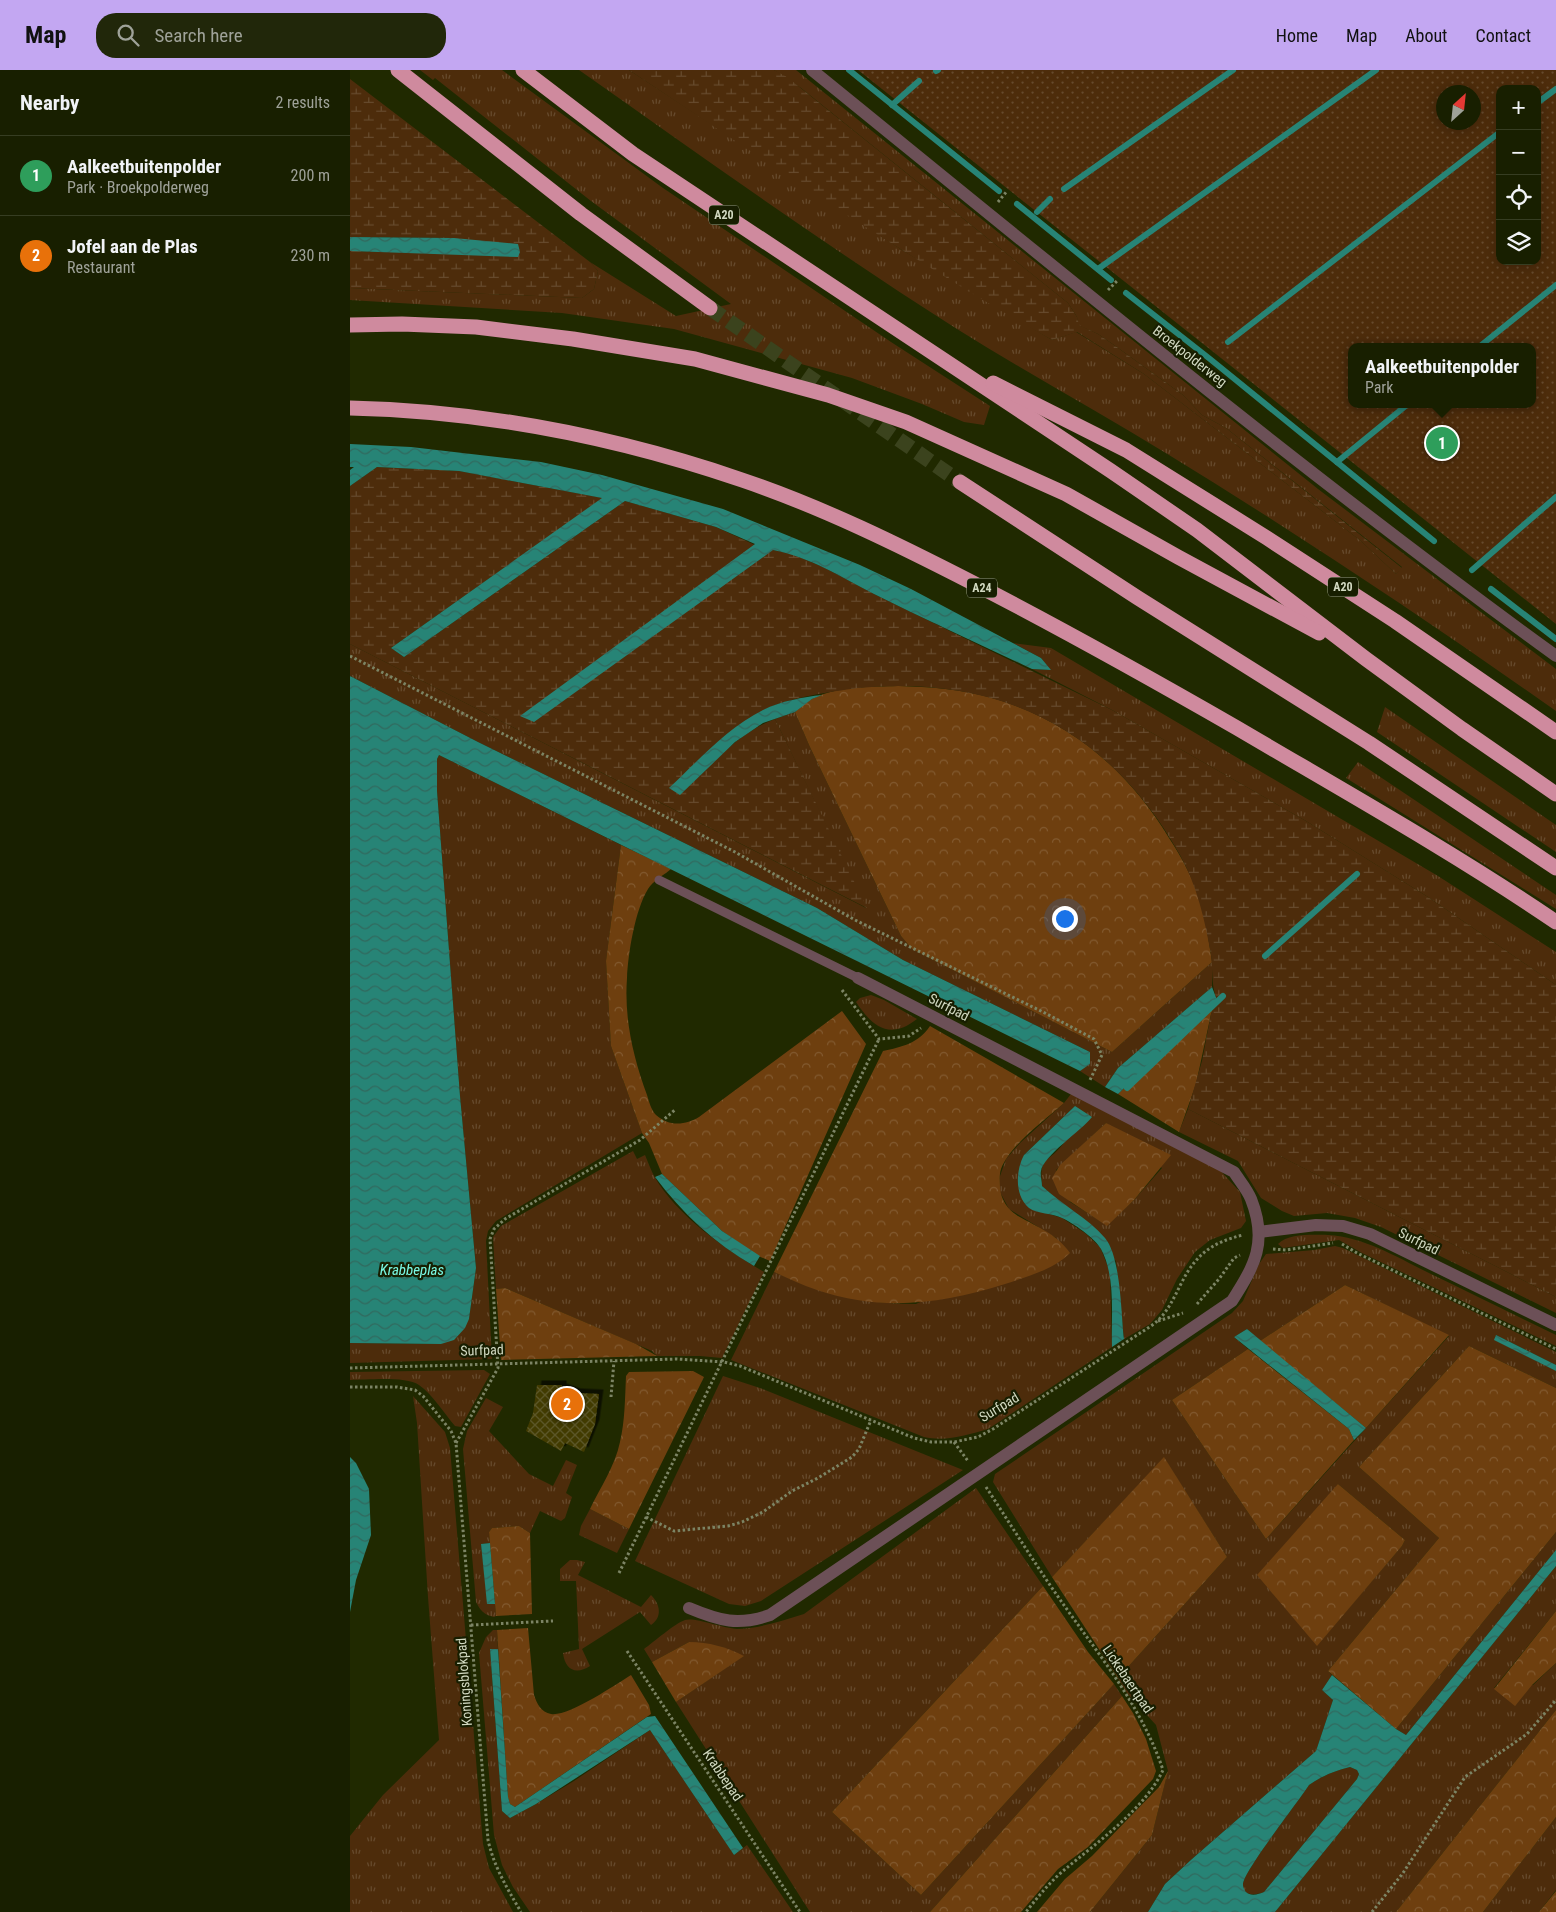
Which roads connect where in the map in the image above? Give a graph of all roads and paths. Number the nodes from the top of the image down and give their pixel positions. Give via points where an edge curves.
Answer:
1 (398, 70) edge
2 (523, 70) edge
3 (812, 70) edge
4 (710, 308) tunnel mouth
5 (350, 325) edge
6 (931, 352) junction
7 (350, 408) edge
8 (960, 482) tunnel mouth
9 (350, 656) edge
10 (1556, 656) edge
11 (1366, 659) junction
12 (1556, 732) edge
13 (1556, 794) edge
14 (1556, 868) edge
15 (659, 880) dead end
16 (1556, 922) edge
17 (858, 978) joint
18 (842, 990) dead end
19 (935, 1017) junction
20 (879, 1040) junction
21 (1082, 1094) junction
22 (676, 1109) dead end
23 (1259, 1232) junction
24 (1259, 1249) junction
25 (1196, 1304) dead end
26 (1189, 1309) dead end
27 (1158, 1322) junction
28 (1556, 1325) edge
29 (1556, 1349) edge
30 (614, 1361) junction
31 (724, 1362) junction
32 (498, 1365) junction
33 (350, 1368) edge
34 (350, 1387) edge
35 (611, 1397) dead end
36 (871, 1420) junction
37 (954, 1442) junction
38 (456, 1443) junction
39 (979, 1475) junction
40 (646, 1518) junction
41 (619, 1573) dead end
42 (689, 1608) dead end
43 (553, 1621) dead end
44 (470, 1625) junction
45 (627, 1651) dead end
46 (1556, 1700) edge
47 (521, 1912) edge
48 (800, 1912) edge
49 (1026, 1912) edge
50 (1372, 1912) edge

1 - 4 highway via 581,214
2 - 6 highway, A20 via 633,154
3 - 10 street, Broekpolderweg via 1362,511
5 - 11 highway via 476,327 573,339 695,359 828,395 906,422 1066,494
6 - 11 highway, A20 via 1197,530
6 - 12 highway, A20 via 1126,450 1379,611
7 - 16 highway, A24 via 454,415 613,442 745,481 844,520 1012,603 1181,696 1412,831
8 - 14 highway via 1369,742
9 - 21 path via 735,852 855,920 1094,1039 1102,1055
11 - 13 highway, A20
15 - 17 lane
17 - 19 street, Surfpad
18 - 20 path
19 - 20 path via 909,1036
19 - 21 street, Surfpad
20 - 31 path
21 - 23 street, Surfpad via 1234,1172 1250,1198
22 - 32 path via 640,1140 505,1219 494,1229 490,1239
23 - 24 street, Surfpad
23 - 27 path, Surfpad via 1233,1237 1207,1249 1190,1268
23 - 28 street, Surfpad via 1316,1225 1343,1226 1370,1234
24 - 25 path via 1234,1258
24 - 29 path via 1286,1250 1338,1242
24 - 39 street, Surfpad via 1248,1276 1232,1301
26 - 27 path
27 - 37 path, Surfpad via 993,1429
30 - 31 path, Surfpad
30 - 32 path, Surfpad
30 - 35 path
31 - 36 path, Surfpad
31 - 40 path
32 - 33 path, Surfpad
32 - 38 path
34 - 38 path, Koningsblokpad via 407,1387 415,1390 451,1431
36 - 37 path, Surfpad via 914,1438 936,1443
36 - 40 path via 859,1450 852,1457 742,1522 674,1531
37 - 39 path, Lickebaertpad
38 - 44 path, Koningsblokpad
39 - 42 street, Surfpad via 770,1615 753,1621 733,1622
39 - 49 path, Lickebaertpad via 1145,1724 1163,1770 1156,1786 1108,1834 1061,1873
40 - 41 path
43 - 44 path
44 - 47 path, Koningsblokpad via 488,1840 499,1873
45 - 48 path, Krabbepad
46 - 50 path via 1527,1734 1465,1777 1403,1873

